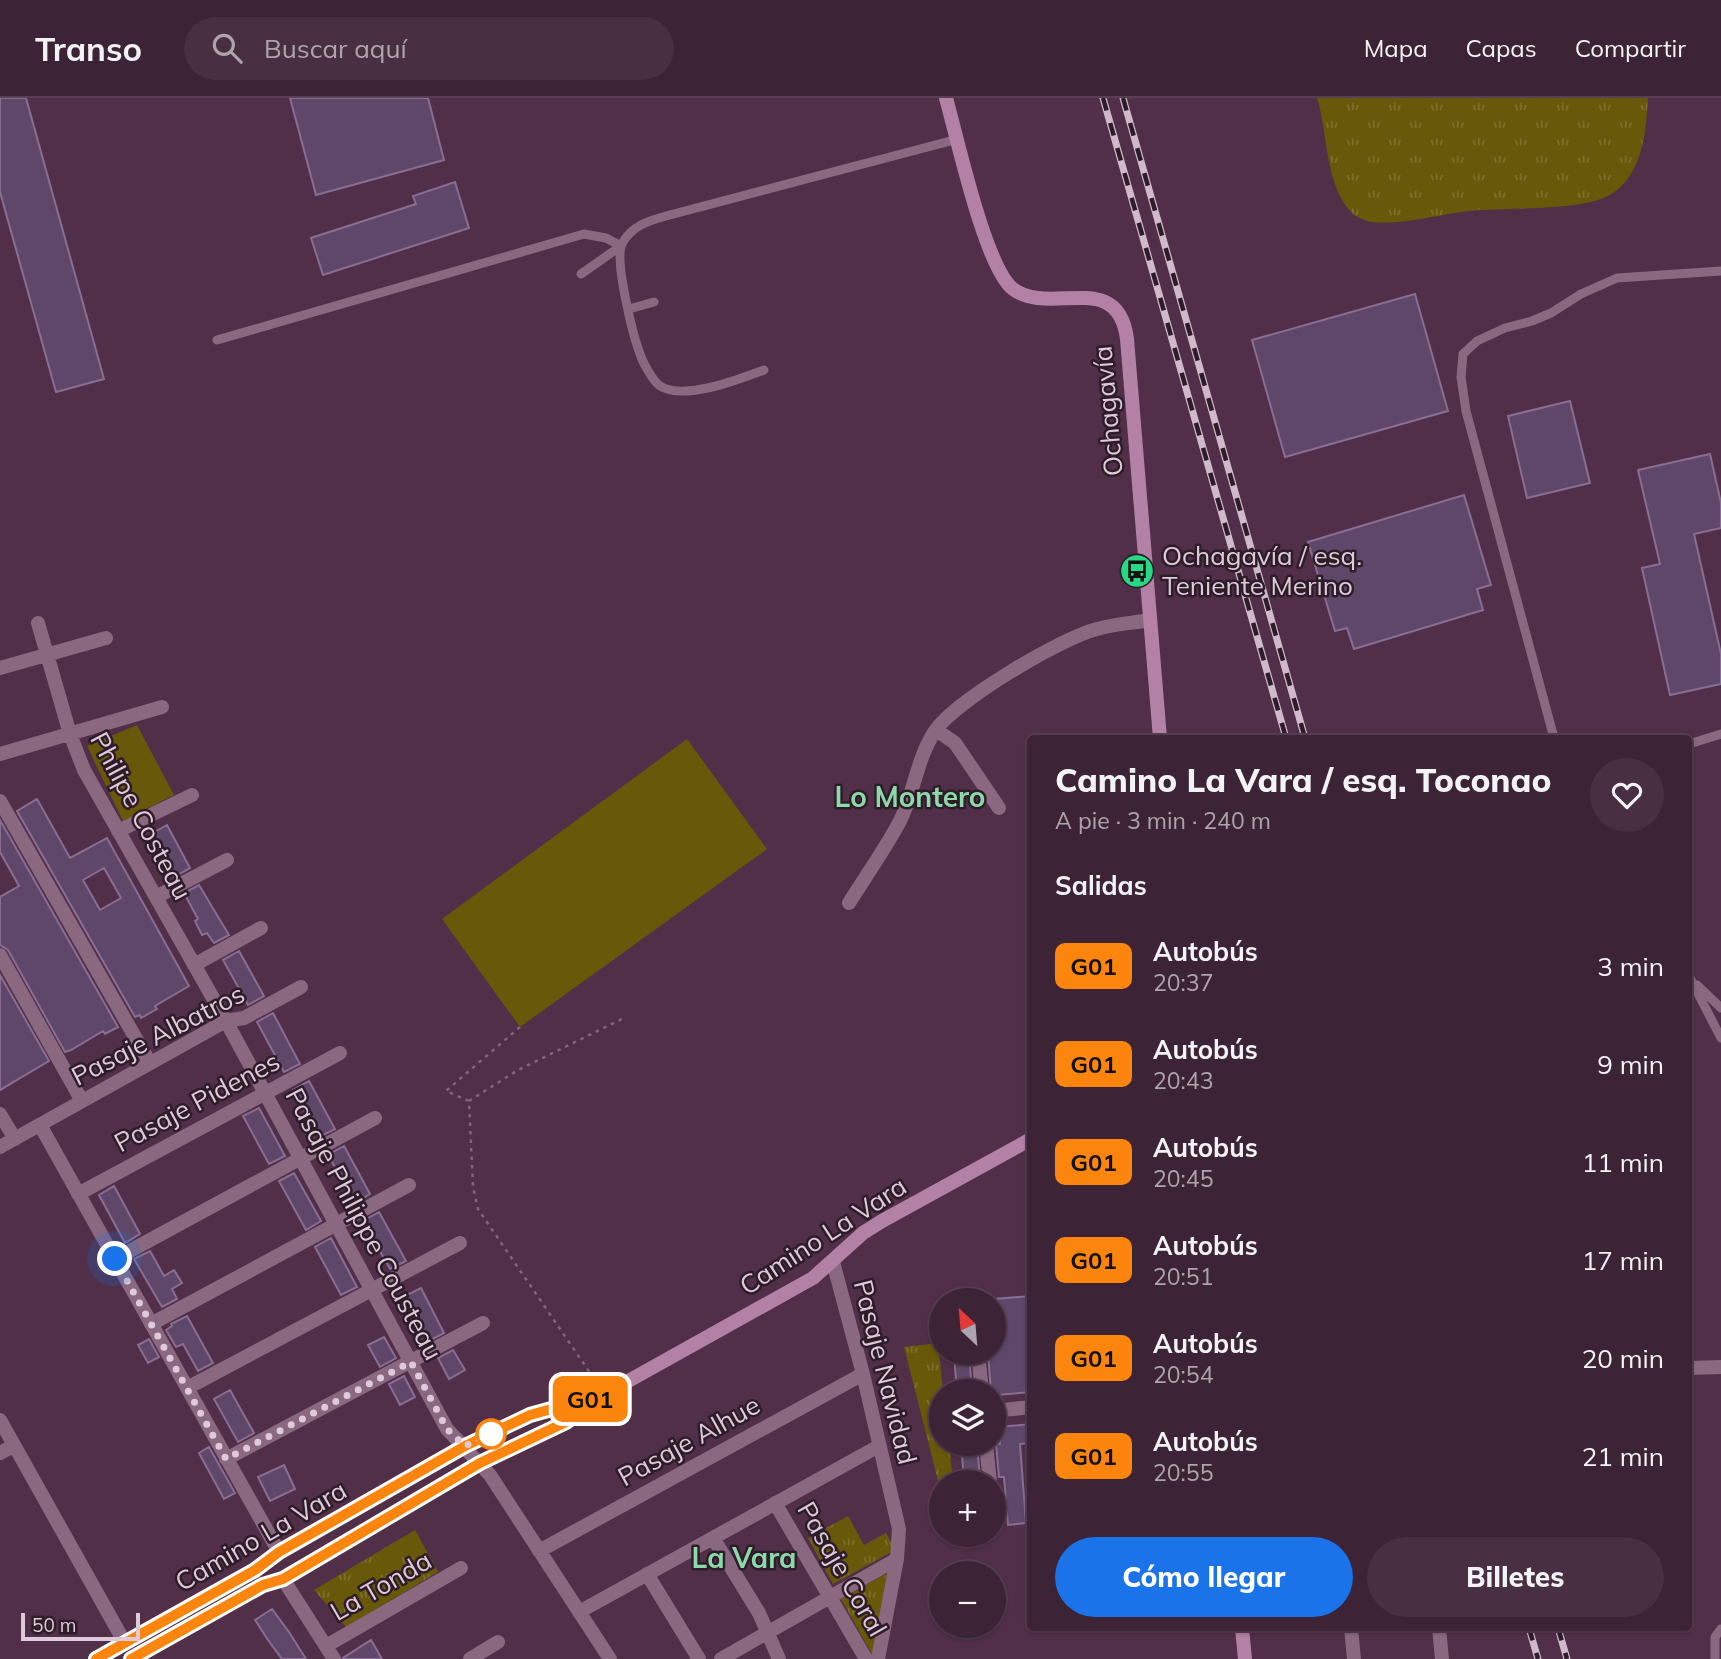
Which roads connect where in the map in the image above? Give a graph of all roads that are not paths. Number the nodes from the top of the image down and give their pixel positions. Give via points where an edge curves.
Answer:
1 (946, 98) edge
2 (957, 139) junction
3 (621, 246) junction
4 (1721, 271) edge
5 (581, 274) dead end
6 (654, 302) dead end
7 (629, 309) junction
8 (218, 340) dead end
9 (764, 370) dead end
10 (1150, 620) junction
11 (38, 624) dead end
12 (107, 638) dead end
13 (47, 654) junction
14 (0, 668) edge
15 (162, 707) dead end
16 (936, 730) junction
17 (70, 734) junction
18 (1721, 734) edge
19 (1160, 735) edge
20 (1553, 735) edge
21 (1692, 743) edge
22 (0, 754) edge
23 (192, 794) dead end
24 (0, 801) edge
25 (999, 808) dead end
26 (118, 831) junction
27 (228, 860) dead end
28 (156, 897) junction
29 (849, 903) dead end
30 (261, 928) dead end
31 (0, 955) edge
32 (194, 965) junction
33 (1692, 980) edge
34 (1692, 982) edge
35 (301, 987) dead end
36 (1721, 1008) edge
37 (226, 1021) junction
38 (1721, 1038) edge
39 (340, 1053) dead end
40 (150, 1063) junction
41 (265, 1093) junction
42 (82, 1101) junction
43 (0, 1114) edge
44 (375, 1118) dead end
45 (40, 1125) junction
46 (15, 1139) junction
47 (1027, 1141) edge
48 (0, 1147) edge
49 (300, 1158) junction
50 (409, 1185) dead end
51 (78, 1194) junction
52 (336, 1223) junction
53 (460, 1243) dead end
54 (115, 1259) junction
55 (833, 1262) junction
56 (372, 1290) junction
57 (483, 1323) dead end
58 (151, 1324) junction
59 (411, 1362) junction
60 (1721, 1367) edge
61 (1692, 1368) edge
62 (863, 1374) junction
63 (187, 1388) junction
64 (605, 1394) junction
65 (1027, 1407) edge
66 (1006, 1409) edge
67 (0, 1420) edge
68 (13, 1446) junction
69 (465, 1446) junction
70 (879, 1446) junction
71 (0, 1453) edge
72 (226, 1459) junction
73 (480, 1463) junction
74 (775, 1503) junction
75 (713, 1538) junction
76 (281, 1551) junction
77 (539, 1551) junction
78 (897, 1559) junction
79 (461, 1568) dead end
80 (647, 1574) junction
81 (290, 1575) junction
82 (830, 1597) junction
83 (579, 1612) junction
84 (1721, 1629) edge
85 (1242, 1631) edge
86 (1351, 1631) edge
87 (1439, 1631) edge
88 (767, 1633) junction
89 (498, 1642) dead end
90 (125, 1643) junction
91 (326, 1646) junction
92 (96, 1659) edge
93 (131, 1659) edge
94 (334, 1659) edge
95 (470, 1659) edge
96 (610, 1659) edge
97 (699, 1659) edge
98 (721, 1659) edge
99 (779, 1659) edge
100 (866, 1659) edge
101 (878, 1659) edge
102 (1245, 1659) edge
103 (1354, 1659) edge
104 (1442, 1659) edge
105 (1715, 1659) edge

1 - 2 street, Ochagavía
2 - 3 lane via 666,216 637,227
2 - 10 street, Ochagavía via 988,247 1006,282 1029,297 1097,299 1110,304 1124,324
3 - 5 lane
3 - 7 lane via 620,273
3 - 8 lane via 584,234
4 - 20 lane via 1617,278 1551,313 1477,341 1464,354 1461,377 1466,411
6 - 7 lane
7 - 9 lane via 640,356 658,385 675,391 722,386
10 - 16 street via 1097,628 1046,650 953,712
10 - 19 street, Ochagavía
11 - 13 street, Philipe Costeau
12 - 13 street
13 - 14 street
13 - 17 street, Philipe Costeau
15 - 17 street
16 - 25 street via 955,743
16 - 29 street via 901,820
17 - 22 street
17 - 26 street, Philipe Costeau
18 - 21 lane
23 - 26 street
24 - 40 street
26 - 28 street, Philipe Costeau
27 - 28 street
28 - 32 street, Philipe Costeau
30 - 32 street
31 - 42 street
32 - 37 street, Philipe Costeau
33 - 36 lane
34 - 38 lane
35 - 37 street, Pasaje Albatros via 244,1018
37 - 40 street, Pasaje Albatros
37 - 41 street, Pasaje Philippe Cousteau
39 - 41 street, Pasaje Pidenes
40 - 42 street, Pasaje Albatros
41 - 49 street, Pasaje Philippe Cousteau
41 - 51 street, Pasaje Pidenes
42 - 45 street, Pasaje Albatros
43 - 46 street
44 - 49 street
45 - 46 street, Pasaje Albatros
45 - 51 street
46 - 48 street, Pasaje Albatros
47 - 55 street, Camino La Vara via 863,1233
49 - 52 street, Pasaje Philippe Cousteau
49 - 54 street
50 - 52 street
51 - 54 street
52 - 56 street, Pasaje Philippe Cousteau
52 - 58 street
53 - 56 street
54 - 58 street
55 - 62 street, Pasaje Navidad
55 - 64 street, Camino La Vara via 804,1283
56 - 59 street, Pasaje Philippe Cousteau
56 - 63 street
57 - 59 street
58 - 63 street
59 - 69 street, Pasaje Philippe Cousteau via 447,1429
59 - 72 street
60 - 61 street
62 - 70 street, Pasaje Navidad
62 - 77 street, Pasaje Alhue
63 - 72 street
64 - 69 street, Camino La Vara via 530,1415
64 - 73 street, Camino La Vara via 566,1422
65 - 66 street
67 - 68 street
68 - 71 street
68 - 90 street
69 - 73 street, Pasaje Philippe Cousteau
69 - 76 street, Camino La Vara
70 - 74 street
70 - 78 street, Pasaje Navidad via 899,1529
72 - 76 street
73 - 77 street, Pasaje Philippe Cousteau
73 - 81 street, Camino La Vara
74 - 75 street
74 - 82 street, Pasaje Coral
75 - 80 street
75 - 88 street
76 - 81 street
76 - 90 street, Camino La Vara
77 - 83 street, Pasaje Philippe Cousteau
78 - 82 street
78 - 101 street, Pasaje Navidad
79 - 91 street, La Tonda
80 - 83 street
80 - 97 street
81 - 91 street
81 - 93 street, Camino La Vara via 263,1585
82 - 88 street
82 - 100 street, Pasaje Coral
83 - 96 street, Pasaje Philippe Cousteau
84 - 105 lane via 1714,1637
85 - 102 street
86 - 103 street
87 - 104 street
88 - 98 street
88 - 99 street
89 - 95 street
90 - 92 street, Camino La Vara
91 - 94 street

